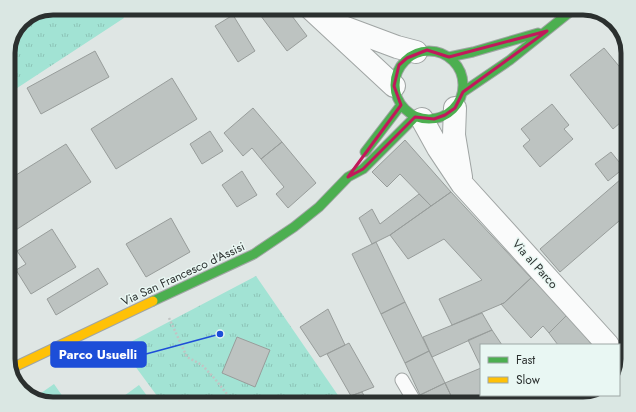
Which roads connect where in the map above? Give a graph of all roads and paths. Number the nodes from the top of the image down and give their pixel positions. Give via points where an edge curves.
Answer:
1 (317, 15) edge
2 (320, 15) edge
3 (566, 15) edge
4 (547, 31) junction
5 (416, 52) junction
6 (449, 57) junction
7 (397, 96) junction
8 (459, 100) junction
9 (418, 118) junction
10 (348, 177) junction
11 (462, 184) junction
12 (163, 296) junction
13 (609, 344) edge
14 (16, 366) edge
15 (402, 380) dead end
16 (230, 397) edge
17 (412, 397) edge

1 - 7 street
2 - 5 street via 397,47
3 - 4 street
4 - 6 street
4 - 8 street
5 - 6 street via 427,50
5 - 7 street via 399,65 395,75
6 - 8 street via 461,72 463,82
7 - 9 street via 407,112
7 - 10 street, Via San Francesco d'Assisi
8 - 9 street via 445,115 434,119
8 - 11 street via 454,135
9 - 10 street, Via San Francesco d'Assisi via 363,169
9 - 11 street, Via al Parco
10 - 12 street, Via San Francesco d'Assisi via 318,207 272,243 254,254
11 - 13 street, Via al Parco
12 - 14 street, Via San Francesco d'Assisi
12 - 16 path via 170,321 187,358 202,365
15 - 17 lane

